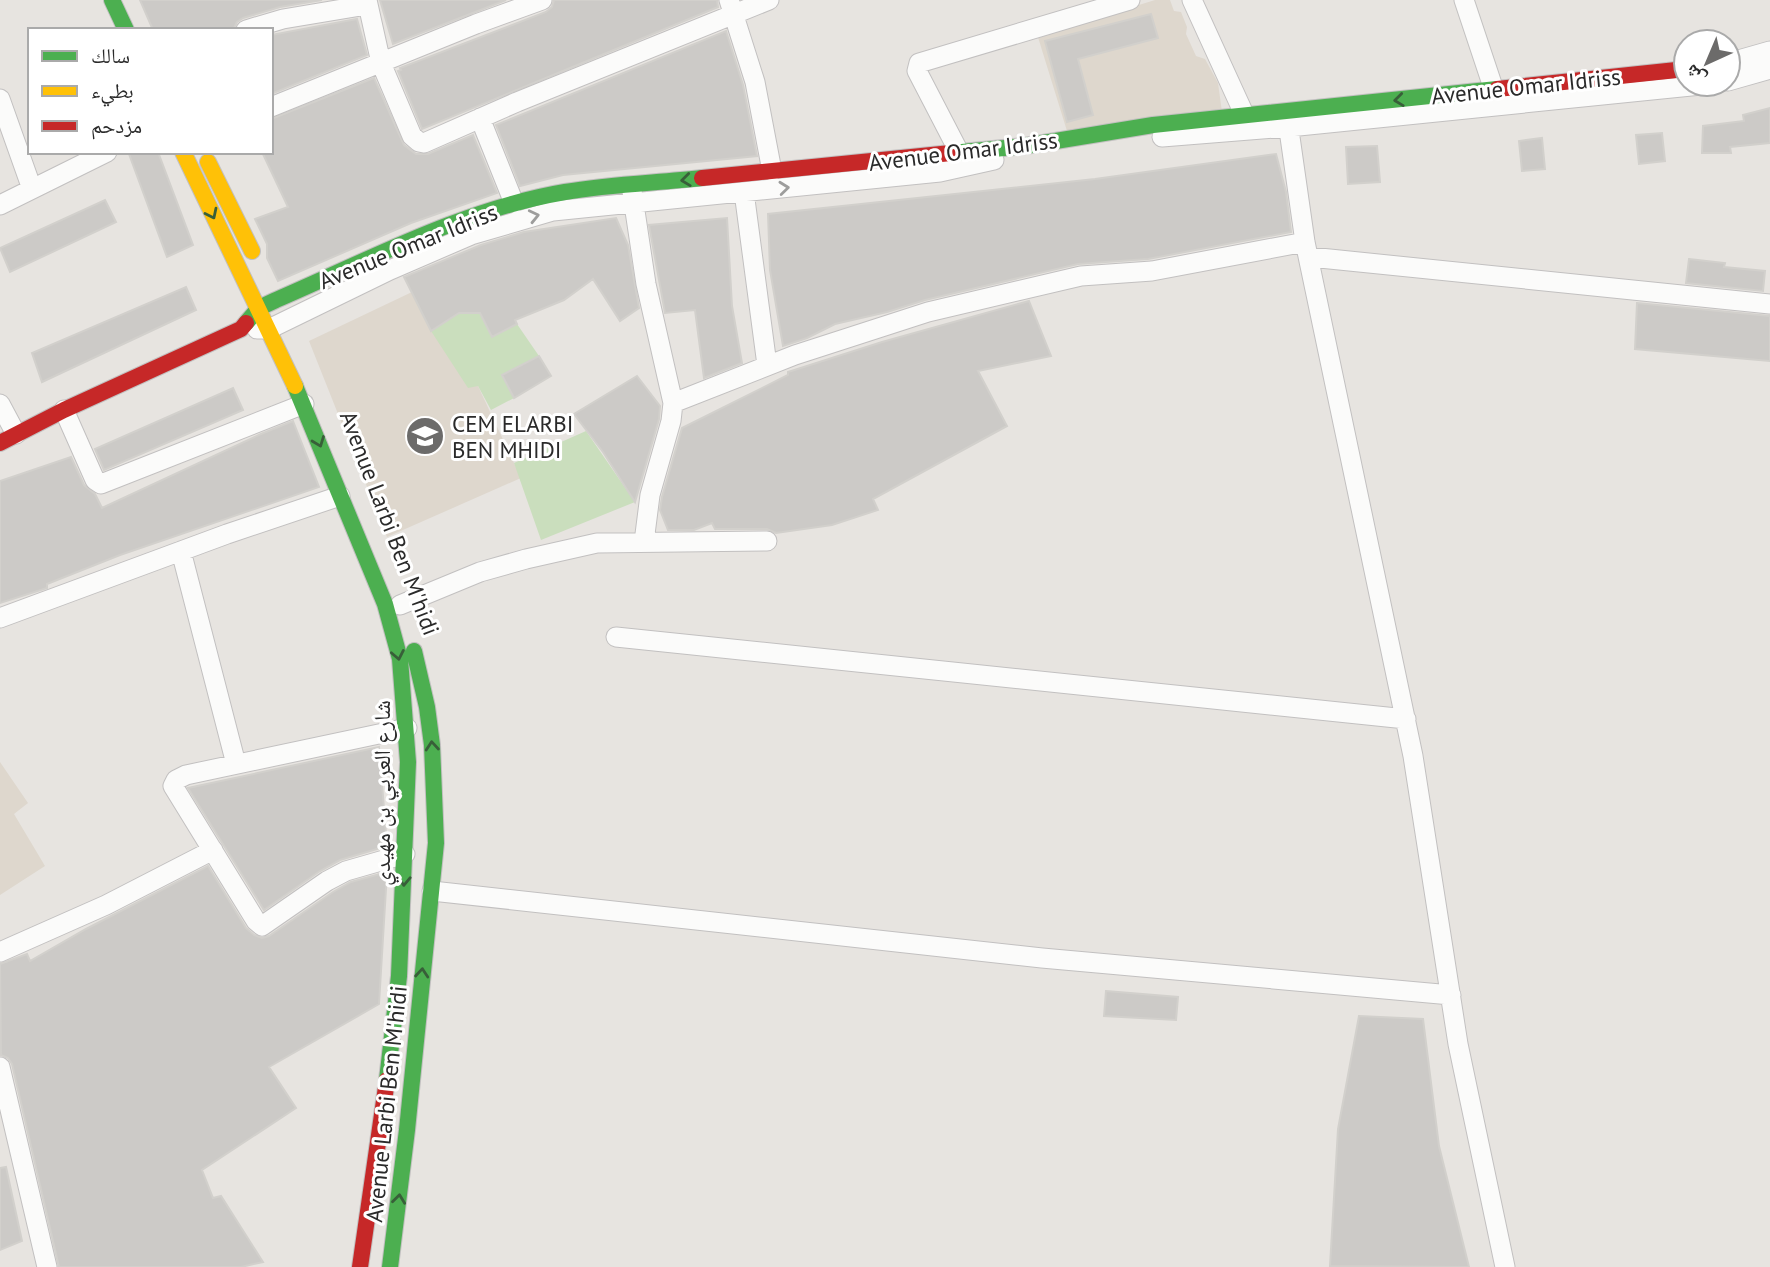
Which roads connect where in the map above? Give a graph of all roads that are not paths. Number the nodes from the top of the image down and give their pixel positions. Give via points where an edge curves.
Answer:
1 (112, 0) edge
2 (130, 0) edge
3 (542, 0) edge
4 (769, 0) edge
5 (1130, 0) edge
6 (1192, 0) edge
7 (1464, 0) edge
8 (367, 2) edge
9 (1088, 6) edge
10 (732, 7) edge
11 (133, 25) edge
12 (253, 28) edge
13 (1770, 51) edge
14 (1742, 59) edge
15 (381, 63) junction
16 (1770, 69) edge
17 (1672, 71) edge
18 (1742, 77) edge
19 (1672, 88) edge
20 (1494, 90) junction
21 (0, 99) edge
22 (273, 106) edge
23 (1245, 116) junction
24 (480, 118) junction
25 (1288, 119) junction
26 (959, 152) junction
27 (103, 154) edge
28 (184, 154) edge
29 (204, 154) edge
30 (772, 172) junction
31 (33, 189) junction
32 (744, 192) junction
33 (632, 194) junction
34 (513, 203) junction
35 (0, 205) edge
36 (1308, 250) junction
37 (258, 263) dead end
38 (273, 294) junction
39 (1770, 304) edge
40 (259, 309) junction
41 (281, 328) junction
42 (241, 329) junction
43 (301, 362) dead end
44 (767, 365) junction
45 (673, 403) junction
46 (0, 404) edge
47 (312, 405) junction
48 (64, 410) junction
49 (8, 439) edge
50 (340, 496) junction
51 (374, 534) dead end
52 (767, 541) dead end
53 (644, 542) junction
54 (181, 551) junction
55 (0, 618) edge
56 (405, 619) junction
57 (616, 637) dead end
58 (1406, 719) junction
59 (407, 728) junction
60 (236, 764) junction
61 (213, 850) junction
62 (405, 854) junction
63 (432, 891) junction
64 (0, 952) edge
65 (1451, 995) junction
66 (0, 1068) edge
67 (47, 1267) edge
68 (360, 1267) edge
69 (390, 1267) edge
70 (1505, 1267) edge

1 - 11 main road
2 - 11 main road
3 - 15 street
4 - 10 street
5 - 9 street
6 - 23 street
7 - 20 street
8 - 12 street
8 - 15 street
9 - 26 street via 919,63 917,71
10 - 24 street
10 - 30 street via 755,82
13 - 14 street
15 - 22 street
15 - 24 street via 412,136 419,142
16 - 18 street
17 - 20 main road, Avenue Omar Idriss
19 - 25 street via 1328,121
20 -> 25 main road, Avenue Omar Idriss
21 - 31 street
23 - 25 main road, Avenue Omar Idriss
23 - 26 main road, Avenue Omar Idriss
24 - 34 street
32 -> 25 street via 940,172 1050,147 1100,145
25 - 36 street
26 - 30 main road, Avenue Omar Idriss
27 - 31 street
28 -> 40 main road, شارع العربي بن مهيدي
29 - 37 main road
30 -> 33 main road, Avenue Omar Idriss
31 - 35 street
32 - 33 street
32 - 44 street
33 - 34 main road, Avenue Omar Idriss via 565,192
41 -> 33 street via 390,270 485,230
33 - 45 street via 646,284
34 - 38 main road, Avenue Omar Idriss
36 - 39 street
36 - 44 street via 1081,276 883,325
36 - 58 street
38 - 40 main road, Avenue Omar Idriss
38 - 41 main road
40 - 41 main road, شارع العربي بن مهيدي
40 - 42 main road
41 - 42 street
41 - 47 main road, شارع العربي بن مهيدي
42 - 48 main road
43 - 47 main road, Avenue Larbi Ben M'hidi
44 - 45 street
45 - 53 street via 650,495
46 - 49 street
47 - 48 street via 101,484 95,480
47 -> 50 main road, شارع العربي بن مهيدي
48 - 49 main road
50 - 54 street
50 -> 59 main road, شارع العربي بن مهيدي via 394,634
51 - 56 main road, Avenue Larbi Ben M'hidi
52 - 53 street
53 - 56 street via 597,543 480,572
54 - 55 street
54 - 60 street
63 -> 56 main road, Avenue Larbi Ben M'hidi via 436,843 432,745
57 - 58 street
58 - 65 street
59 - 60 street
59 - 62 main road, شارع العربي بن مهيدي
60 - 61 street via 173,782
61 - 62 street via 262,926 346,871
61 - 64 street
62 -> 68 main road, شارع العربي بن مهيدي via 399,976
63 - 65 street via 1042,958
69 -> 63 main road, Avenue Larbi Ben M'hidi
65 - 70 street
66 - 67 street

